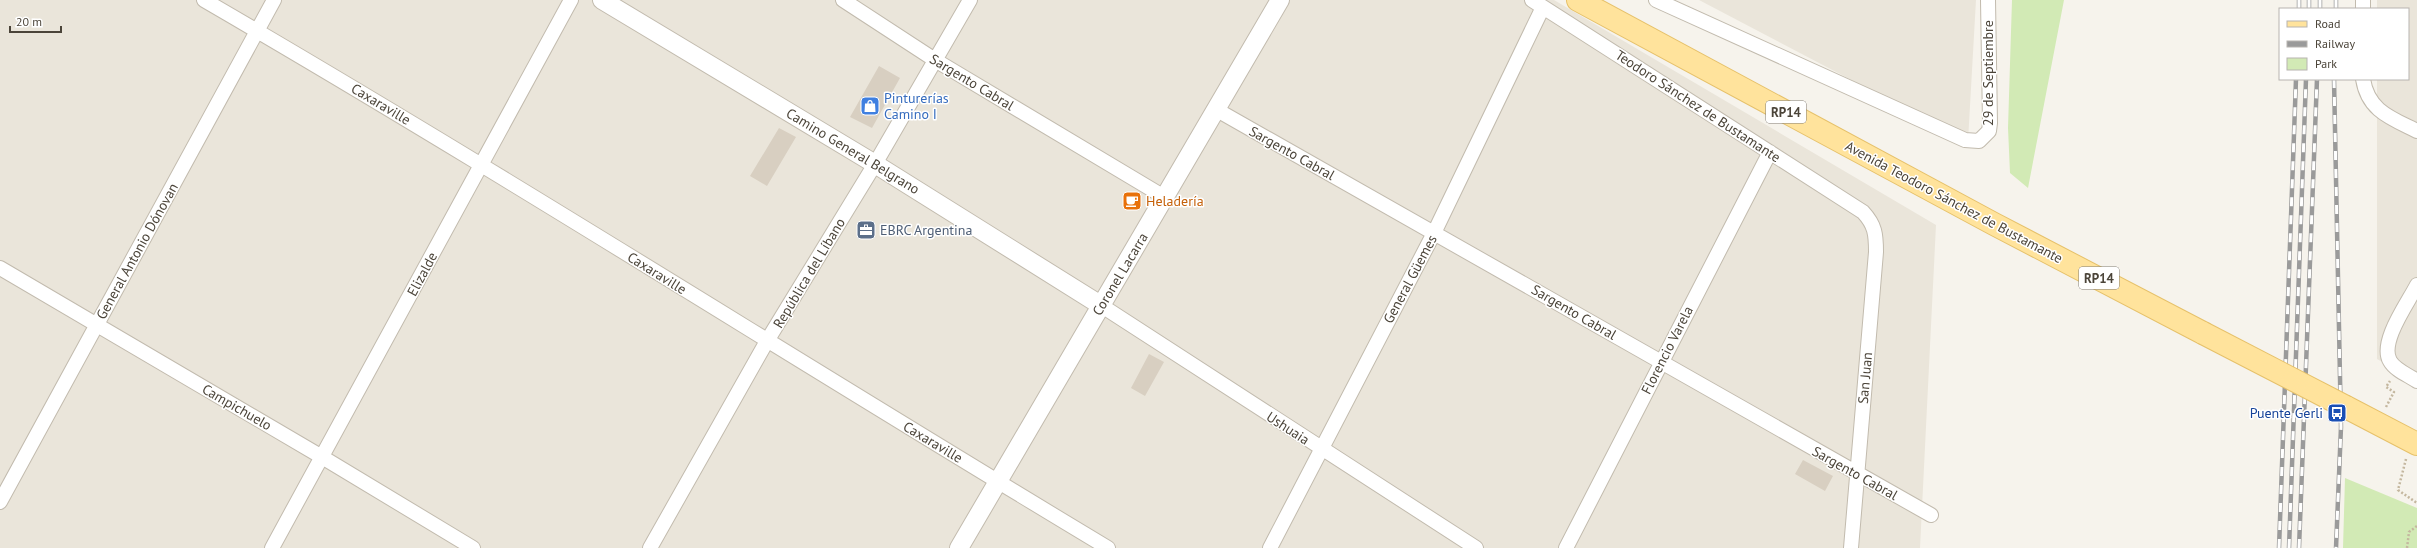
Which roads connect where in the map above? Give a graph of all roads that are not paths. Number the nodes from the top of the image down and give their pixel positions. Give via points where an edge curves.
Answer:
1 (204, 0) edge
2 (274, 0) edge
3 (571, 0) edge
4 (602, 0) edge
5 (843, 0) edge
6 (970, 0) edge
7 (1280, 0) edge
8 (1578, 0) edge
9 (1656, 0) edge
10 (1988, 0) edge
11 (1538, 3) edge
12 (1671, 3) edge
13 (257, 31) junction
14 (935, 60) junction
15 (2363, 80) edge
16 (1216, 110) junction
17 (2417, 131) edge
18 (1770, 152) junction
19 (481, 164) junction
20 (875, 164) junction
21 (1166, 198) junction
22 (1863, 212) joint
23 (1434, 233) junction
24 (0, 268) edge
25 (2417, 285) edge
26 (1102, 306) junction
27 (96, 325) junction
28 (768, 341) junction
29 (1660, 361) junction
30 (2417, 381) edge
31 (2414, 443) edge
32 (1320, 449) junction
33 (322, 457) junction
34 (1857, 474) junction
35 (998, 482) junction
36 (0, 502) edge
37 (1931, 515) dead end
38 (272, 548) edge
39 (473, 548) edge
40 (650, 548) edge
41 (959, 548) edge
42 (1108, 548) edge
43 (1270, 548) edge
44 (1476, 548) edge
45 (1566, 548) edge
46 (1851, 548) edge

1 - 13 street, Caxaraville
2 - 13 street, General Antonio Dónovan
3 - 19 street, Elizalde
4 - 20 street, Camino General Belgrano
5 - 14 street, Sargento Cabral
6 - 14 street, República del Líbano
7 - 16 street, Coronel Lacarra
8 - 31 main road, Avenida Teodoro Sánchez de Bustamante / RP14, bridge via 1994,224
9 - 12 street
10 - 12 street, 29 de Septiembre via 1990,123 1989,131 1979,141 1965,140
11 - 18 street, Teodoro Sánchez de Bustamante
11 - 23 street, General Güemes
13 - 19 street, Caxaraville
13 - 27 street, General Antonio Dónovan
14 - 20 street, República del Líbano
14 - 21 street, Sargento Cabral
15 - 17 street via 2366,92 2379,112
16 - 21 street, Coronel Lacarra
16 - 23 street, Sargento Cabral
18 - 22 street, Teodoro Sánchez de Bustamante
18 - 29 street, Florencio Varela
19 - 28 street, Caxaraville
19 - 33 street, Elizalde
20 - 26 street, Camino General Belgrano
20 - 28 street, República del Líbano
21 - 26 street, Coronel Lacarra
22 - 34 street, San Juan via 1876,230 1876,252
23 - 29 street, Sargento Cabral
23 - 32 street, General Güemes
24 - 27 street, Campichuelo
25 - 30 street via 2388,340 2386,351 2393,365
26 - 32 street, Ushuaia
26 - 35 street, Coronel Lacarra
27 - 33 street, Campichuelo
27 - 36 street, General Antonio Dónovan
28 - 35 street, Caxaraville
28 - 40 street, República del Líbano
29 - 34 street, Sargento Cabral
29 - 45 street, Florencio Varela
32 - 43 street, General Güemes
32 - 44 street, Ushuaia
33 - 38 street, Elizalde
33 - 39 street, Campichuelo
34 - 37 street, Sargento Cabral
34 - 46 street, San Juan
35 - 41 street, Coronel Lacarra
35 - 42 street, Caxaraville

